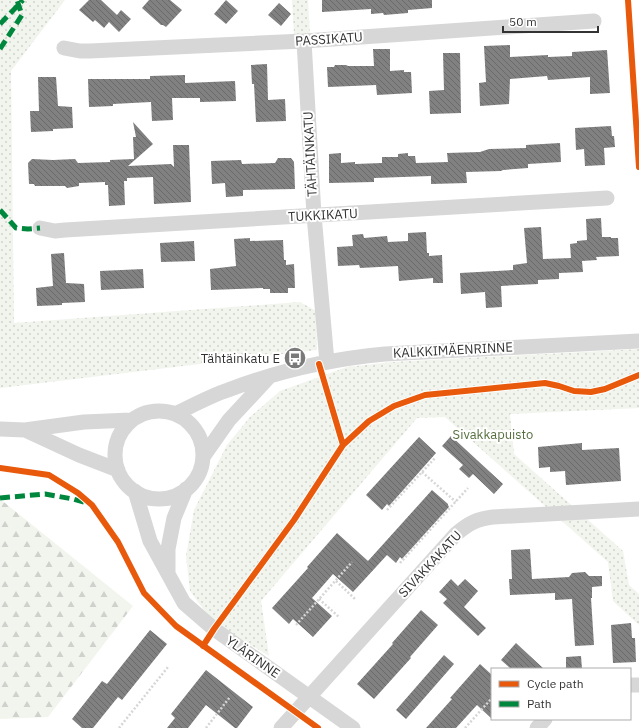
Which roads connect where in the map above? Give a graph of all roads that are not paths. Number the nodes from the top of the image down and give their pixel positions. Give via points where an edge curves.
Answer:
1 (594, 21) dead end
2 (304, 41) junction
3 (64, 48) dead end
4 (607, 198) dead end
5 (314, 215) junction
6 (40, 228) dead end
7 (639, 340) edge
8 (327, 362) junction
9 (270, 376) junction
10 (175, 414) junction
11 (132, 420) junction
12 (0, 429) edge
13 (25, 430) junction
14 (202, 457) junction
15 (118, 470) junction
16 (186, 489) junction
17 (135, 491) junction
18 (639, 509) edge
19 (168, 572) junction
20 (309, 697) junction
21 (544, 720) edge
22 (281, 728) edge
23 (353, 728) edge
24 (537, 728) edge

1 - 2 street, PASSIKATU
2 - 3 street, PASSIKATU via 90,51
2 - 5 street, TÄHTÄINKATU
4 - 5 street, TUKKIKATU
5 - 6 street, TUKKIKATU via 65,230
5 - 8 street, TÄHTÄINKATU
7 - 8 street, KALKKIMÄENRINNE via 385,354
8 - 9 street, KALKKIMÄENRINNE
9 - 10 street, KALKKIMÄENRINNE via 226,390
9 - 14 street via 229,420
10 - 11 street via 157,411 139,415
10 - 14 street via 196,431 200,439
11 - 13 street via 84,422
11 - 15 street via 125,427 117,443 115,461
12 - 13 street
13 - 15 street
14 - 16 street via 198,475
15 - 17 street via 128,486
16 - 17 street via 161,498 143,496
16 - 19 street, YLÄRINNE via 174,518 168,549
17 - 19 street, YLÄRINNE via 150,542
18 - 20 street, SIVAKKAKATU via 493,517 482,518 468,524 456,534
19 - 20 street, YLÄRINNE via 184,603 201,619
20 - 22 street, SIVAKKAKATU
20 - 23 street, YLÄRINNE
21 - 24 street

